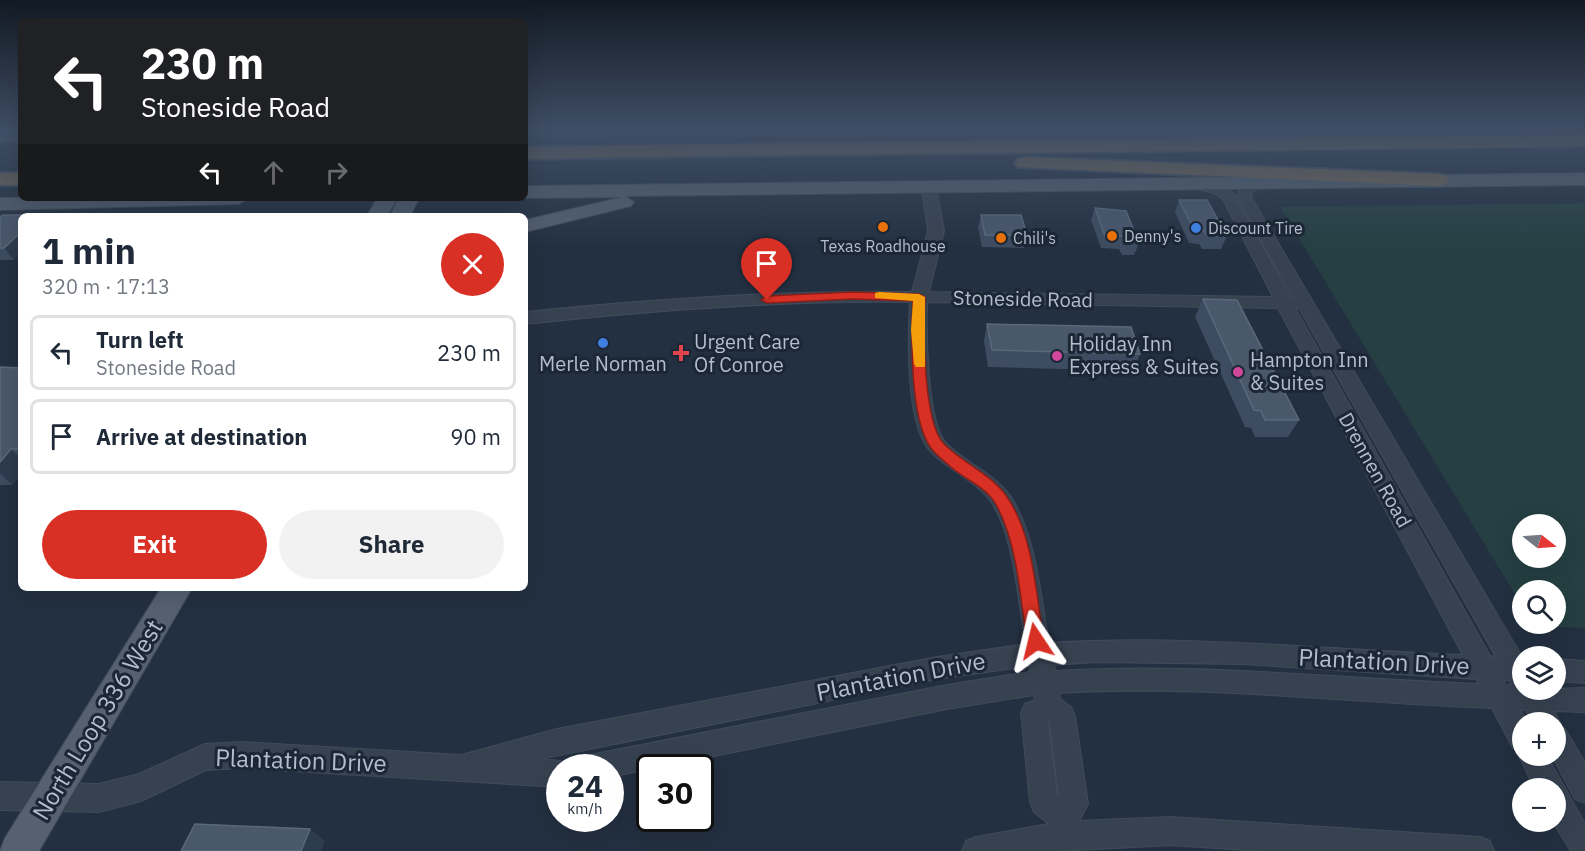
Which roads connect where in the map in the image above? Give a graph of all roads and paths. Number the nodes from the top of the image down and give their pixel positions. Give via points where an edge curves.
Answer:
1 (1207, 171) edge
2 (0, 179) edge
3 (18, 179) edge
4 (1585, 179) edge
5 (1439, 180) junction
6 (1199, 185) junction
7 (1257, 185) junction
8 (928, 188) junction
9 (704, 190) junction
10 (528, 192) edge
11 (124, 201) edge
12 (86, 202) junction
13 (0, 204) edge
14 (156, 213) edge
15 (528, 225) edge
16 (919, 297) junction
17 (1285, 303) junction
18 (1306, 303) junction
19 (528, 318) edge
20 (175, 591) edge
21 (1038, 654) junction
22 (1512, 660) edge
23 (1483, 668) junction
24 (1566, 671) edge
25 (1585, 672) edge
26 (1512, 677) edge
27 (1512, 689) edge
28 (1047, 694) junction
29 (1566, 694) edge
30 (1499, 697) junction
31 (1585, 700) edge
32 (1512, 721) edge
33 (1566, 756) edge
34 (1039, 760) junction
35 (624, 761) edge
36 (1068, 761) junction
37 (466, 766) junction
38 (546, 773) edge
39 (1585, 789) edge
40 (51, 795) junction
41 (0, 796) edge
42 (1566, 819) edge
43 (1066, 827) junction
44 (1341, 845) edge
45 (1585, 846) edge
46 (18, 851) edge
47 (976, 851) edge
48 (1480, 851) edge

1 - 5 highway
2 - 3 highway
4 - 5 main road
5 - 7 main road
6 - 7 main road
6 - 8 main road
6 - 17 street, Drennen Road via 1229,197
7 - 18 street, Drennen Road via 1245,189 1244,197
8 - 9 main road
8 - 16 street via 936,231
9 - 10 main road
9 - 15 main road via 649,197
11 - 12 main road
12 - 13 main road
12 - 14 main road
16 - 17 street, Stoneside Road
16 - 19 street, Stoneside Road via 678,304
16 - 21 street via 917,330 925,420 936,445 990,485 1004,504 1018,539
17 - 18 street, Stoneside Road
17 - 23 street, Drennen Road
18 - 22 street, Drennen Road
20 - 40 main road, North Loop 336 West
21 - 23 street, Plantation Drive via 1243,653
21 - 28 street
21 - 37 street, Plantation Drive via 938,668 557,742
23 - 26 street, Plantation Drive
23 - 30 street, Drennen Road
24 - 25 street
27 - 30 street, Plantation Drive
28 - 30 street, Plantation Drive via 1104,679 1252,681
28 - 34 street via 1034,713
28 - 35 street, Plantation Drive via 947,697
28 - 36 street via 1062,716
29 - 31 street, Plantation Drive
30 - 32 street, Drennen Road
33 - 39 street
34 - 36 street
34 - 43 street via 1044,802
36 - 43 street via 1074,804
37 - 38 street, Plantation Drive
37 - 40 street, Plantation Drive via 309,757 205,757 141,787 99,798
40 - 41 street, Plantation Drive
40 - 46 main road, North Loop 336 West
42 - 45 street
43 - 44 street
43 - 47 street
44 - 48 street

